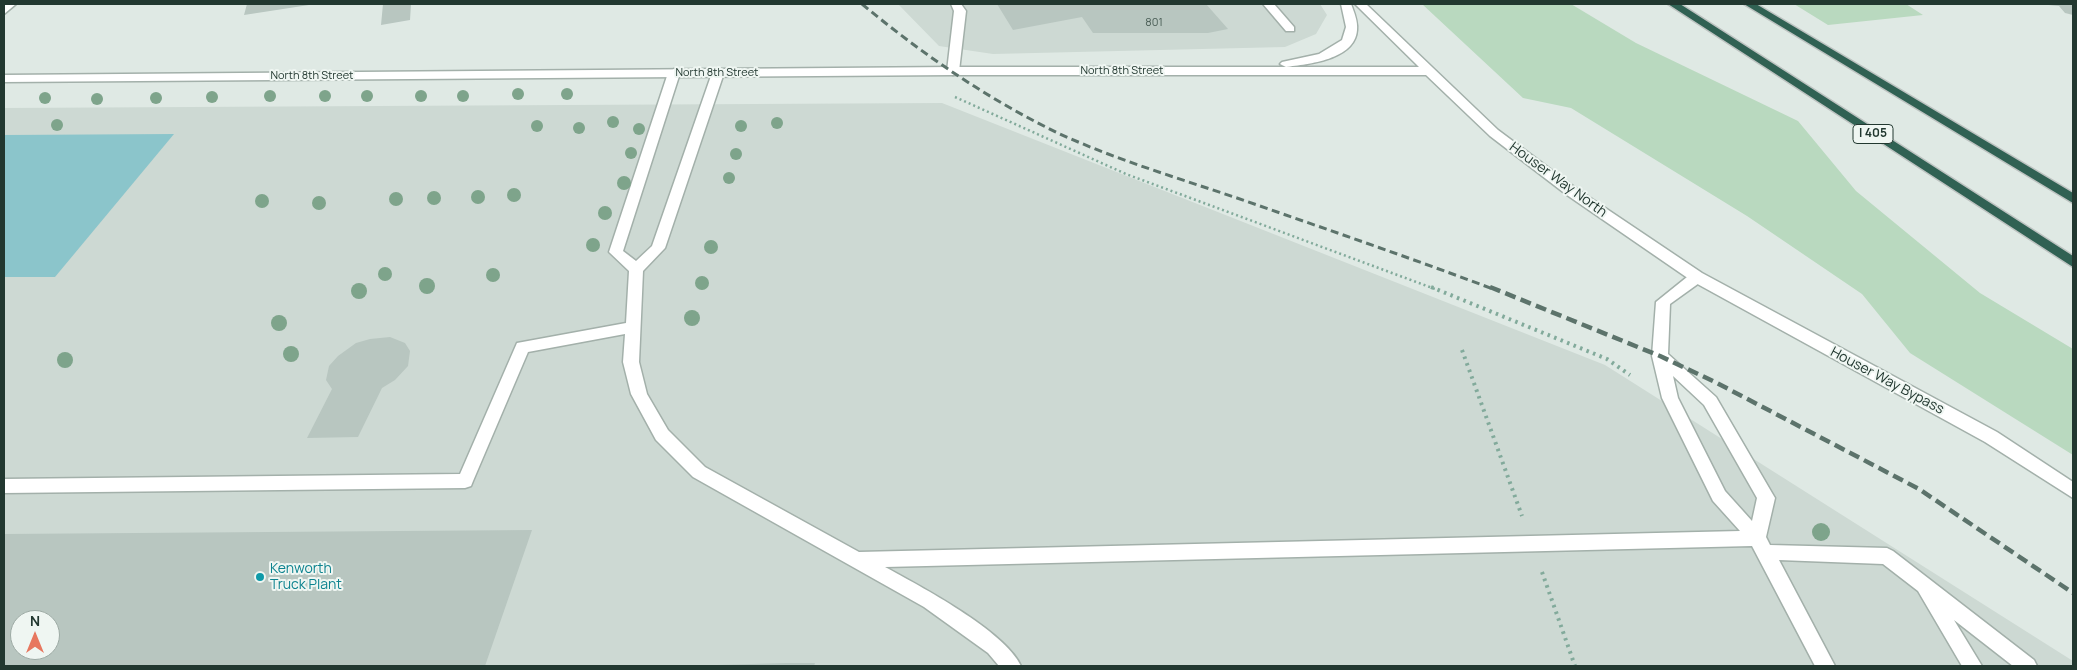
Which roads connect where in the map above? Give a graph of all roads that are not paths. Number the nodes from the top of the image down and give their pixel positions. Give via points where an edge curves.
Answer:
1 (11, 4) edge
2 (956, 4) edge
3 (1268, 4) edge
4 (1346, 4) edge
5 (1360, 4) edge
6 (1673, 4) edge
7 (1749, 4) edge
8 (4, 10) edge
9 (1290, 29) dead end
10 (953, 71) junction
11 (1237, 71) junction
12 (1430, 71) junction
13 (674, 73) junction
14 (718, 73) junction
15 (4, 79) edge
16 (2073, 199) edge
17 (2073, 262) edge
18 (636, 269) junction
19 (1697, 277) junction
20 (632, 327) junction
21 (1660, 356) junction
22 (4, 486) edge
23 (2073, 491) edge
24 (1760, 545) junction
25 (857, 560) junction
26 (1923, 584) junction
27 (1011, 666) edge
28 (1825, 666) edge
29 (1972, 666) edge
30 (2027, 666) edge

1 - 8 street
2 - 10 street via 960,11
3 - 9 street
4 - 11 street via 1351,34 1346,43 1328,55
5 - 12 street, Houser Way North
6 - 17 highway, I 405
7 - 16 highway
10 - 11 street, North 8th Street
10 - 14 street, North 8th Street
11 - 12 street, North 8th Street
12 - 19 street, Houser Way North via 1494,133 1572,192
13 - 14 street, North 8th Street
13 - 15 street, North 8th Street
13 - 18 street via 616,252
14 - 18 street via 658,248
18 - 20 street
19 - 21 street via 1663,302
19 - 23 street, Houser Way Bypass via 1991,437
20 - 22 street via 522,347 465,481
20 - 25 street via 631,362 639,394 662,435 699,472
21 - 24 street via 1670,398 1719,496
21 - 24 street via 1710,401 1766,498
24 - 25 street via 1532,544
24 - 26 street via 1887,556
24 - 28 street
25 - 27 street via 930,601 995,647
26 - 29 street
26 - 30 street

